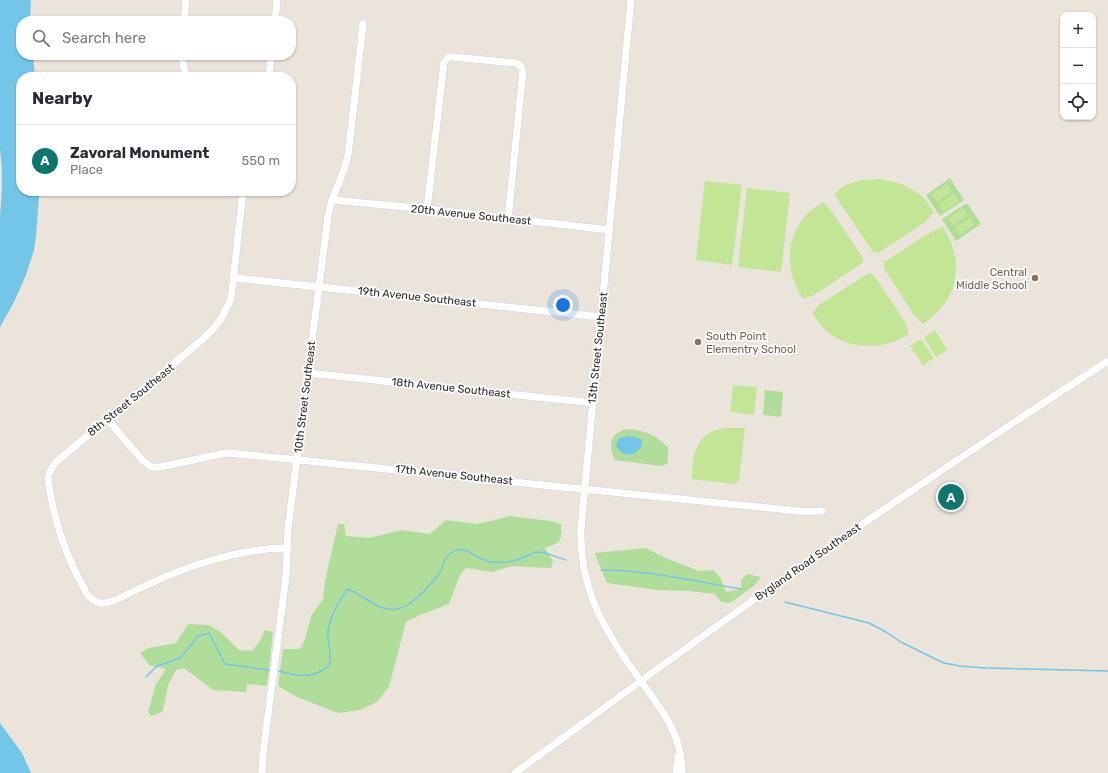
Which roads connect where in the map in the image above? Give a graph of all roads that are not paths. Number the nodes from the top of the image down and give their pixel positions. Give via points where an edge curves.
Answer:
1 (186, 0) edge
2 (277, 0) edge
3 (631, 0) edge
4 (184, 16) edge
5 (275, 16) edge
6 (363, 24) dead end
7 (183, 60) edge
8 (271, 60) edge
9 (185, 72) edge
10 (269, 72) edge
11 (242, 196) edge
12 (332, 200) junction
13 (427, 210) junction
14 (508, 218) junction
15 (609, 230) junction
16 (234, 278) junction
17 (319, 287) junction
18 (601, 317) junction
19 (1108, 361) edge
20 (308, 373) junction
21 (593, 403) junction
22 (107, 419) junction
23 (298, 459) junction
24 (585, 489) junction
25 (822, 511) dead end
26 (287, 548) junction
27 (640, 682) junction
28 (678, 744) junction
29 (262, 773) edge
30 (515, 773) edge
31 (676, 773) edge
32 (682, 773) edge

1 - 4 street
2 - 5 street
3 - 15 street, 13th Street Southeast
6 - 12 street, 10th Street Southeast via 348,155
7 - 9 street
8 - 10 street
11 - 16 street, 8th Street Southeast
12 - 13 street, 20th Avenue Southeast
12 - 17 street, 10th Street Southeast
13 - 14 street, 20th Avenue Southeast
13 - 14 street via 444,62 452,57 516,63 523,71
14 - 15 street, 20th Avenue Southeast
15 - 18 street, 13th Street Southeast
16 - 17 street, 19th Avenue Southeast
16 - 22 street, 8th Street Southeast via 228,305 213,329 188,353
17 - 18 street, 19th Avenue Southeast
17 - 20 street, 10th Street Southeast
18 - 21 street, 13th Street Southeast
19 - 27 street, Bygland Road Southeast via 868,520
20 - 21 street, 18th Avenue Southeast
20 - 23 street, 10th Street Southeast
21 - 24 street, 13th Street Southeast
22 - 23 street, 17th Avenue Southeast via 151,467 226,453
22 - 26 street, 8th Street Southeast via 56,462 49,472 48,479 65,547 92,600 97,603 108,603 149,584 218,558
23 - 24 street, 17th Avenue Southeast
23 - 26 street, 10th Street Southeast
24 - 25 street, 17th Avenue Southeast
24 - 27 street, 13th Street Southeast via 580,541 588,587 602,622
26 - 29 street, 10th Street Southeast via 288,564
27 - 28 street, 13th Street Southeast via 670,724
27 - 30 street, Bygland Road Southeast
28 - 31 street
28 - 32 street

